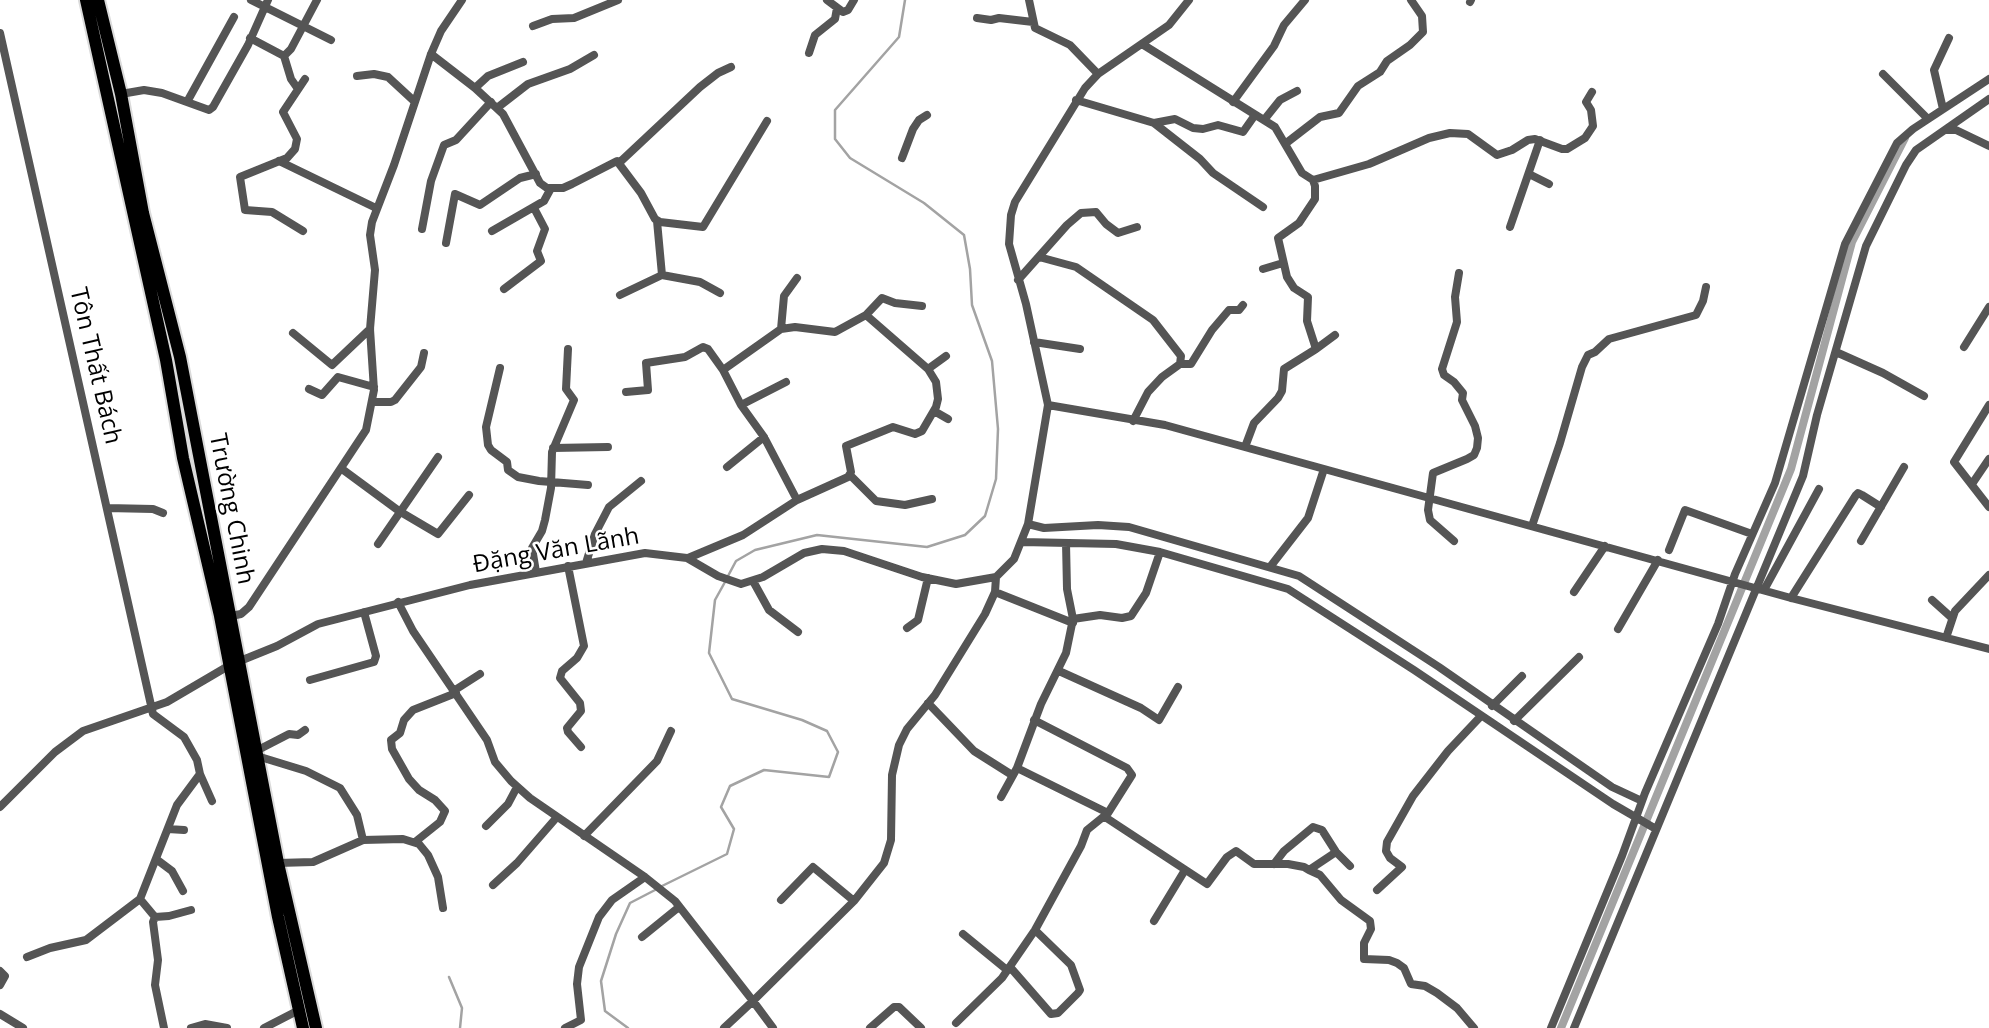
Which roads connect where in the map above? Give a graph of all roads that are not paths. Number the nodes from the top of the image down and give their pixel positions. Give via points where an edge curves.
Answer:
1 (86, 0) edge
2 (98, 0) edge
3 (251, 0) edge
4 (317, 0) edge
5 (462, 0) edge
6 (618, 0) edge
7 (827, 0) edge
8 (854, 0) edge
9 (1029, 0) edge
10 (1189, 0) edge
11 (1305, 0) edge
12 (1411, 0) edge
13 (267, 3) edge
14 (837, 8) junction
15 (234, 17) dead end
16 (977, 18) dead end
17 (1033, 22) junction
18 (304, 26) junction
19 (533, 26) dead end
20 (0, 33) edge
21 (250, 38) junction
22 (1949, 38) dead end
23 (331, 40) dead end
24 (1142, 44) junction
25 (809, 53) dead end
26 (430, 54) junction
27 (594, 55) dead end
28 (284, 57) junction
29 (523, 62) dead end
30 (731, 67) dead end
31 (1098, 74) junction
32 (1883, 74) dead end
33 (357, 76) dead end
34 (305, 79) dead end
35 (1989, 79) edge
36 (475, 88) junction
37 (298, 89) junction
38 (1297, 91) dead end
39 (1592, 92) dead end
40 (121, 94) junction
41 (1989, 99) edge
42 (1076, 100) junction
43 (414, 101) junction
44 (187, 102) junction
45 (1233, 102) junction
46 (494, 105) junction
47 (1943, 109) junction
48 (927, 115) dead end
49 (1255, 115) junction
50 (1928, 119) junction
51 (1264, 120) junction
52 (767, 121) dead end
53 (1154, 123) junction
54 (1945, 130) junction
55 (1540, 140) junction
56 (1285, 144) junction
57 (1989, 146) edge
58 (902, 158) dead end
59 (279, 161) junction
60 (619, 163) junction
61 (536, 174) junction
62 (1528, 174) junction
63 (1313, 180) junction
64 (1549, 184) dead end
65 (550, 190) junction
66 (1264, 207) dead end
67 (376, 208) junction
68 (534, 208) junction
69 (657, 221) junction
70 (1137, 227) dead end
71 (1510, 227) dead end
72 (422, 229) dead end
73 (303, 231) dead end
74 (492, 231) dead end
75 (446, 243) dead end
76 (1039, 257) junction
77 (1283, 263) junction
78 (1264, 269) dead end
79 (1459, 273) dead end
80 (662, 275) junction
81 (797, 278) dead end
82 (1018, 280) junction
83 (1706, 287) dead end
84 (504, 289) dead end
85 (720, 293) dead end
86 (620, 295) dead end
87 (1243, 305) dead end
88 (922, 306) dead end
89 (1989, 307) edge
90 (866, 315) junction
91 (370, 329) junction
92 (781, 329) junction
93 (293, 333) dead end
94 (1335, 335) dead end
95 (1034, 342) junction
96 (1964, 347) dead end
97 (568, 349) dead end
98 (1080, 349) dead end
99 (1317, 349) junction
100 (1836, 352) junction
101 (424, 353) dead end
102 (946, 356) dead end
103 (1180, 364) junction
104 (332, 365) junction
105 (500, 368) dead end
106 (928, 369) junction
107 (723, 370) junction
108 (338, 377) junction
109 (786, 382) dead end
110 (374, 387) junction
111 (309, 389) dead end
112 (626, 392) dead end
113 (1924, 396) dead end
114 (373, 402) junction
115 (741, 405) junction
116 (1048, 405) junction
117 (1989, 405) edge
118 (934, 411) junction
119 (948, 419) dead end
120 (1133, 421) junction
121 (764, 437) junction
122 (608, 447) dead end
123 (1245, 447) junction
124 (554, 448) junction
125 (438, 457) dead end
126 (1989, 459) edge
127 (727, 467) dead end
128 (1904, 467) dead end
129 (342, 469) junction
130 (1324, 469) junction
131 (850, 475) junction
132 (641, 481) dead end
133 (552, 482) junction
134 (1972, 484) junction
135 (588, 485) dead end
136 (1819, 489) dead end
137 (469, 495) dead end
138 (1429, 498) junction
139 (932, 499) dead end
140 (797, 500) junction
141 (1881, 507) junction
142 (1989, 507) edge
143 (107, 508) junction
144 (399, 511) junction
145 (163, 513) dead end
146 (1028, 524) junction
147 (1532, 526) junction
148 (1752, 534) junction
149 (1454, 541) dead end
150 (1861, 541) dead end
151 (1022, 542) junction
152 (1066, 543) junction
153 (378, 544) dead end
154 (1605, 546) junction
155 (1669, 551) dead end
156 (1160, 552) junction
157 (687, 558) junction
158 (1658, 560) junction
159 (586, 563) junction
160 (568, 566) junction
161 (1270, 567) junction
162 (536, 572) junction
163 (1294, 574) junction
164 (1989, 575) edge
165 (996, 577) junction
166 (928, 578) junction
167 (753, 581) junction
168 (1734, 582) junction
169 (1755, 588) junction
170 (1288, 589) junction
171 (995, 592) junction
172 (1574, 592) dead end
173 (1791, 598) junction
174 (1932, 600) dead end
175 (398, 603) junction
176 (364, 612) junction
177 (225, 617) junction
178 (1952, 618) junction
179 (1073, 621) junction
180 (907, 628) dead end
181 (1618, 629) dead end
182 (798, 632) dead end
183 (1946, 638) junction
184 (1989, 649) edge
185 (1579, 657) dead end
186 (234, 664) junction
187 (1059, 671) junction
188 (480, 674) dead end
189 (1522, 676) dead end
190 (310, 680) dead end
191 (1178, 687) dead end
192 (456, 691) junction
193 (929, 703) junction
194 (1492, 706) junction
195 (151, 707) junction
196 (1481, 716) junction
197 (1034, 720) junction
198 (1514, 721) junction
199 (305, 730) dead end
200 (671, 731) dead end
201 (580, 747) dead end
202 (257, 754) junction
203 (1014, 771) junction
204 (200, 774) junction
205 (517, 787) junction
206 (1001, 797) dead end
207 (212, 800) dead end
208 (1642, 801) junction
209 (0, 807) edge
210 (1107, 815) junction
211 (557, 817) junction
212 (1638, 818) junction
213 (486, 826) dead end
214 (1653, 827) junction
215 (168, 828) junction
216 (184, 830) dead end
217 (584, 836) junction
218 (363, 840) junction
219 (415, 842) junction
220 (1336, 852) junction
221 (156, 859) junction
222 (278, 863) junction
223 (1274, 864) junction
224 (1350, 866) dead end
225 (1185, 870) junction
226 (1309, 870) junction
227 (645, 877) junction
228 (492, 885) dead end
229 (1377, 890) dead end
230 (183, 891) dead end
231 (140, 899) junction
232 (781, 900) dead end
233 (854, 901) junction
234 (677, 904) junction
235 (443, 908) dead end
236 (191, 911) dead end
237 (155, 917) junction
238 (1154, 921) dead end
239 (1035, 930) junction
240 (962, 934) dead end
241 (642, 937) dead end
242 (27, 957) dead end
243 (1008, 969) junction
244 (0, 971) edge
245 (0, 985) edge
246 (752, 1001) junction
247 (0, 1014) edge
248 (307, 1022) edge
249 (956, 1023) dead end
250 (23, 1028) edge
251 (164, 1028) edge
252 (191, 1028) edge
253 (227, 1028) edge
254 (264, 1028) edge
255 (565, 1028) edge
256 (724, 1028) edge
257 (773, 1028) edge
258 (870, 1028) edge
259 (922, 1028) edge
260 (1474, 1028) edge
261 (1550, 1028) edge
262 (1574, 1028) edge

1 - 177 highway, Trường Chinh via 183,457
2 - 40 highway, Trường Chinh
3 - 13 street
4 - 18 street
5 - 26 street
6 - 19 street via 574,18
7 - 14 street
8 - 14 street via 848,10
9 - 17 street
10 - 24 street via 1169,25
11 - 45 street
12 - 56 street via 1422,16 1423,32 1358,86 1339,113 1321,117
13 - 18 street
13 - 21 street
14 - 25 street via 835,19 815,35
15 - 44 street
16 - 17 street
17 - 31 street via 1038,30 1078,51
18 - 23 street
18 - 28 street
20 - 143 street, Tôn Thất Bách
21 - 28 street
21 - 44 street via 213,107 203,109
22 - 47 street via 1934,70
24 - 31 street
24 - 45 street
26 - 36 street
26 - 43 street
27 - 46 street via 528,84
28 - 37 street
29 - 36 street via 488,76
30 - 60 street via 700,87
31 - 42 street
32 - 50 street
33 - 43 street via 388,77
34 - 37 street
35 - 47 street
36 - 46 street
37 - 59 street via 284,113 297,143 291,154
38 - 51 street via 1280,100
39 - 55 street via 1586,102 1594,125 1589,135 1567,149
40 - 44 street via 144,90
40 - 177 highway, Trường Chinh via 143,213 180,357
41 - 54 street
42 - 53 street
42 - 82 street via 1013,208 1009,244
43 - 67 street
45 - 49 street
46 - 61 street
46 - 72 street via 444,145
47 - 50 street
48 - 58 street via 913,129
49 - 51 street
49 - 53 street via 1242,132 1217,125 1193,128 1175,119
50 - 148 street via 1893,148 1844,244 1784,458
51 - 56 street via 1275,127
52 - 69 street via 703,227
53 - 66 street via 1213,173
54 - 57 street via 1956,130
54 - 100 street via 1916,150 1906,165 1867,246
55 - 62 street
55 - 63 street via 1528,140 1497,155 1468,134 1450,133
56 - 63 street via 1302,173
59 - 67 street
59 - 73 street via 241,176 245,210 272,212
60 - 65 street
60 - 69 street
61 - 65 street
61 - 75 street via 520,177 480,205 456,194
62 - 64 street
62 - 71 street
63 - 77 street via 1315,199 1299,223 1278,238
65 - 68 street
67 - 91 street via 370,235 376,270
68 - 74 street
68 - 84 street via 545,229 537,251 541,261
69 - 80 street
70 - 76 street via 1116,233 1096,212 1086,211
76 - 82 street
76 - 103 street via 1076,267 1153,320 1181,356
77 - 78 street
77 - 99 street via 1292,285 1308,297 1307,321
79 - 138 street via 1457,322 1442,371 1463,393 1477,448 1467,459 1433,473
80 - 85 street via 700,282
80 - 86 street
81 - 92 street via 784,296
82 - 95 street
83 - 147 street via 1700,310 1692,317 1609,339 1588,355
87 - 103 street via 1229,310 1191,364
88 - 90 street via 882,298
89 - 96 street
90 - 92 street via 835,332
90 - 106 street
91 - 104 street
91 - 110 street
92 - 107 street
93 - 104 street
94 - 99 street
95 - 98 street
95 - 116 street
97 - 124 street via 566,389 574,400
99 - 123 street via 1284,369 1282,391 1254,423
100 - 113 street
100 - 169 street via 1803,476
101 - 114 street via 421,367 395,400
102 - 106 street
103 - 120 street via 1148,392
104 - 108 street
105 - 133 street via 486,427 488,445 507,462 510,473
106 - 118 street via 936,382
107 - 112 street via 703,347 685,357 646,363 648,390
107 - 115 street
108 - 110 street
108 - 111 street via 322,395
109 - 115 street
110 - 114 street
114 - 129 street via 366,430
115 - 121 street
116 - 120 street
116 - 146 street
117 - 134 street via 1954,462
118 - 119 street
118 - 131 street via 915,434 893,427 846,446
120 - 123 street
121 - 127 street
121 - 140 street
122 - 124 street
123 - 130 street
124 - 133 street
125 - 144 street
126 - 134 street
128 - 141 street
129 - 144 street
129 - 177 street via 249,607
130 - 138 street
130 - 161 street via 1308,518
131 - 139 street via 876,501 905,505
131 - 140 street
132 - 159 street via 609,508
133 - 135 street
133 - 162 street via 542,531 532,548
134 - 142 street
136 - 169 street
137 - 144 street via 438,534
138 - 147 street
138 - 149 street via 1430,520
140 - 157 street via 743,534
141 - 150 street
141 - 173 street via 1856,495
143 - 145 street
143 - 195 street, Tôn Thất Bách
144 - 153 street
146 - 151 street
146 - 161 street via 1044,528 1129,527
147 - 154 street
148 - 155 street via 1685,510
148 - 168 street
151 - 152 street
151 - 165 street via 1014,559
152 - 156 street via 1116,544
152 - 179 street
154 - 158 street
154 - 172 street
156 - 170 street
156 - 179 street via 1146,593 1131,616 1100,615
157 - 159 street, Đặng Văn Lãnh via 645,553
157 - 167 street, Đặng Văn Lãnh via 737,584
158 - 168 street
158 - 181 street
159 - 160 street, Đặng Văn Lãnh
160 - 162 street, Đặng Văn Lãnh
160 - 201 street via 584,646 561,678 580,703 581,711 567,728
161 - 163 street
162 - 175 street, Đặng Văn Lãnh
163 - 170 street
163 - 194 street
164 - 178 street
165 - 166 street via 956,584
165 - 171 street
166 - 167 street via 844,551 822,549 804,553
166 - 180 street via 918,620
167 - 182 street via 769,610
168 - 169 street
168 - 208 street
169 - 173 street
169 - 214 street
170 - 196 street
171 - 179 street
171 - 193 street
173 - 183 street
174 - 178 street
175 - 176 street, Đặng Văn Lãnh
175 - 192 street
176 - 186 street, Đặng Văn Lãnh via 318,624
176 - 190 street via 374,662
177 - 186 highway, Trường Chinh
178 - 183 street
179 - 187 street
183 - 184 street
185 - 198 street
186 - 195 street, Đặng Văn Lãnh
186 - 202 highway, Trường Chinh
186 - 248 highway, Trường Chinh via 275,905
187 - 191 street via 1159,720
187 - 197 street
188 - 192 street
189 - 194 street
192 - 205 street via 487,740 495,762
192 - 219 street via 413,710 391,740 409,779 445,811 440,822
193 - 203 street via 974,751
193 - 233 street via 908,729 895,758 886,857
194 - 198 street
195 - 204 street via 153,714 184,737
195 - 209 street, Đặng Văn Lãnh via 73,737
196 - 212 street
196 - 229 street via 1413,796 1387,842 1390,858 1402,867
197 - 203 street
197 - 210 street via 1131,772
198 - 208 street via 1612,787
199 - 202 street via 289,734
200 - 217 street via 657,761
202 - 218 street via 340,788 357,815
202 - 222 highway, Trường Chinh
203 - 206 street
203 - 210 street
204 - 207 street
204 - 215 street via 182,796
205 - 211 street
205 - 213 street via 508,804
208 - 212 street
210 - 225 street
210 - 239 street via 1086,832
211 - 217 street
211 - 228 street
212 - 214 street
212 - 261 street
214 - 262 street
215 - 216 street
215 - 221 street
217 - 227 street
218 - 219 street
218 - 222 street via 313,862
219 - 235 street via 435,867
220 - 223 street via 1322,830 1313,827
220 - 224 street
220 - 226 street
221 - 230 street via 172,871
221 - 231 street
222 - 248 highway, Trường Chinh
223 - 225 street via 1250,863 1236,851 1208,884
223 - 226 street
225 - 238 street
226 - 260 street via 1370,921 1364,960 1397,962 1411,984 1437,993
227 - 234 street
227 - 255 street via 612,900 599,918 579,967 581,1020
231 - 237 street
231 - 242 street via 86,940
232 - 233 street via 813,867
233 - 246 street
234 - 241 street
234 - 246 street
236 - 237 street
237 - 251 street via 155,985
239 - 243 street
239 - 243 street via 1071,965 1078,993 1058,1013 1051,1014
240 - 243 street
243 - 249 street
244 - 245 street via 5,976
246 - 256 street
246 - 257 street
247 - 250 street
248 - 254 street
252 - 253 street via 205,1024
258 - 259 street via 899,1007

